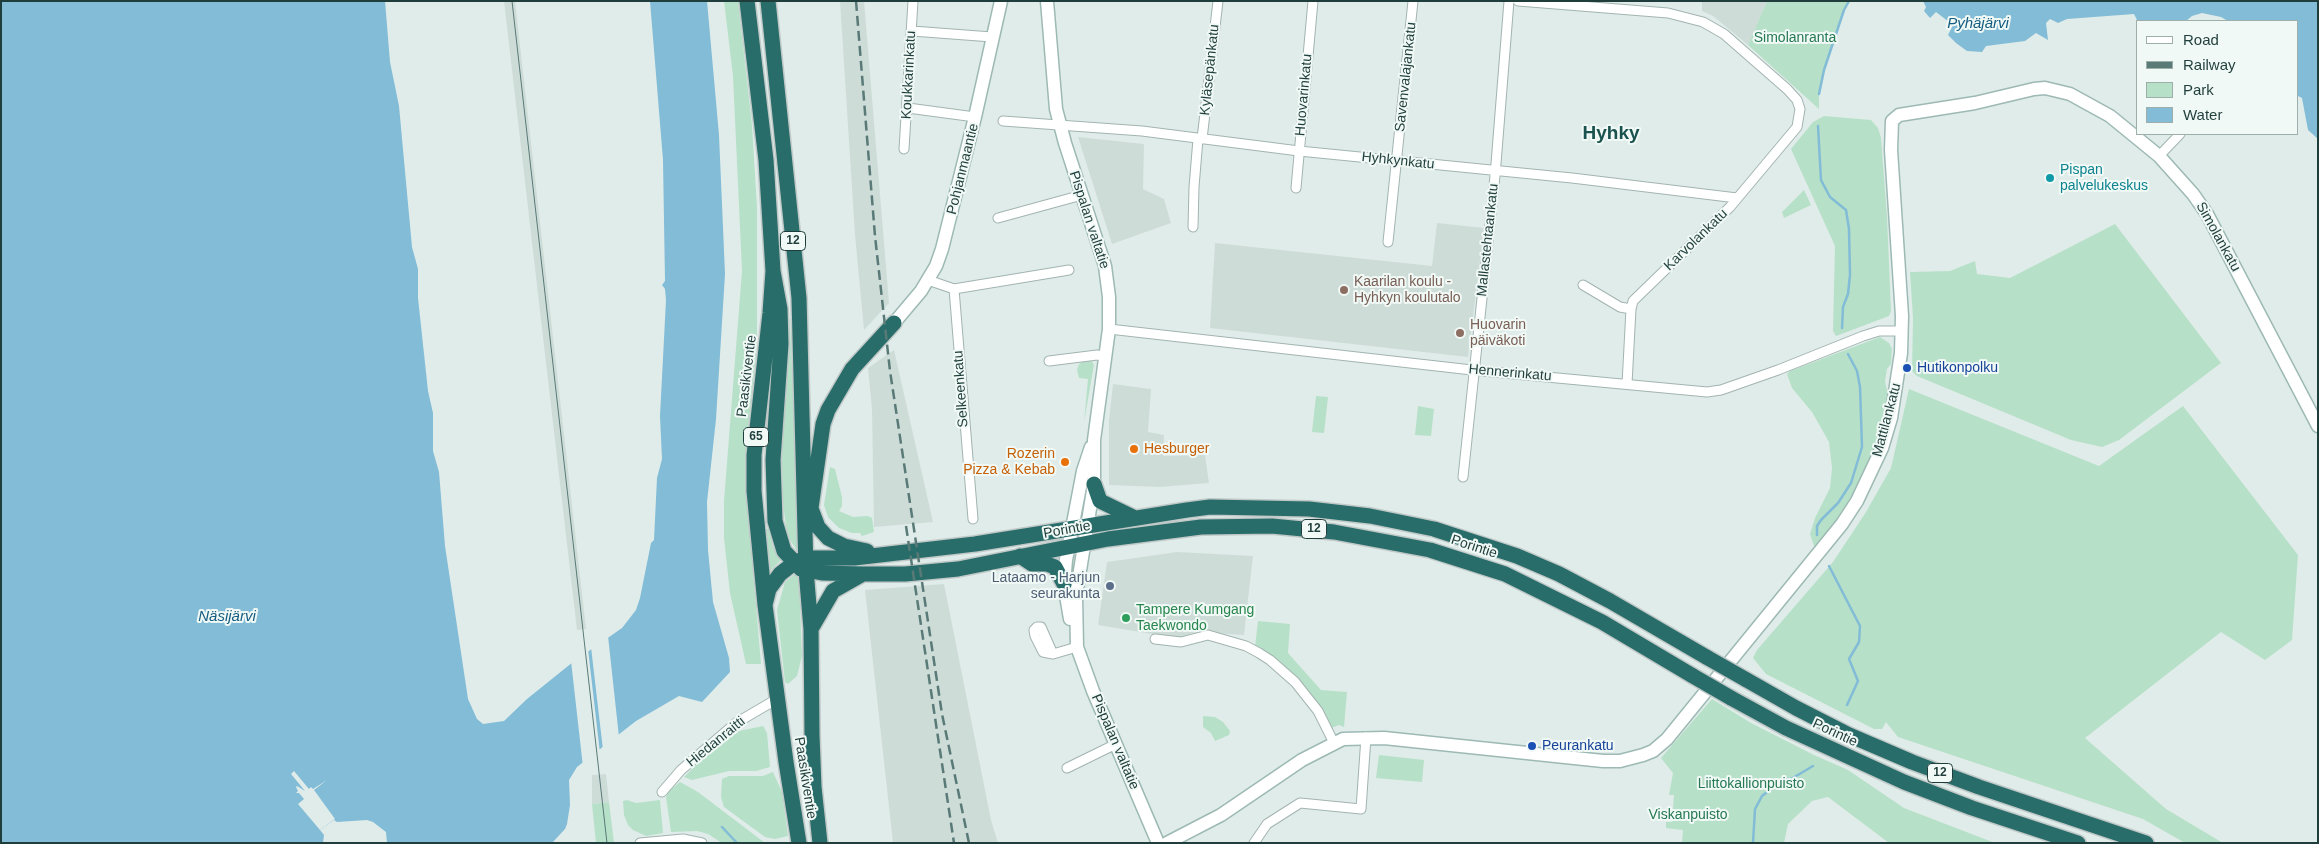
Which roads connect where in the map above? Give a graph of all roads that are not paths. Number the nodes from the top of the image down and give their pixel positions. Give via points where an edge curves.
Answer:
1 (747, 1) edge
2 (768, 1) edge
3 (913, 1) edge
4 (1001, 1) edge
5 (1047, 1) edge
6 (1056, 1) edge
7 (1218, 1) edge
8 (1313, 1) edge
9 (1413, 1) edge
10 (1509, 1) edge
11 (1518, 1) edge
12 (1606, 5) edge
13 (912, 31) junction
14 (992, 37) junction
15 (1049, 39) junction
16 (908, 108) junction
17 (975, 117) junction
18 (1003, 120) dead end
19 (1892, 121) joint
20 (1060, 126) junction
21 (2179, 135) edge
22 (1200, 139) junction
23 (904, 149) dead end
24 (1299, 151) junction
25 (2159, 156) junction
26 (1397, 160) junction
27 (1495, 171) junction
28 (1296, 188) dead end
29 (1082, 195) junction
30 (1737, 198) junction
31 (998, 218) dead end
32 (1193, 226) dead end
33 (1388, 242) dead end
34 (1069, 270) dead end
35 (772, 271) junction
36 (928, 280) junction
37 (1583, 285) dead end
38 (954, 289) junction
39 (1631, 309) junction
40 (894, 322) joint
41 (1109, 329) junction
42 (1902, 331) junction
43 (1105, 356) junction
44 (1049, 361) dead end
45 (1472, 370) junction
46 (1627, 384) junction
47 (2318, 426) edge
48 (1094, 440) junction
49 (1462, 478) dead end
50 (803, 482) junction
51 (1094, 484) junction
52 (812, 512) junction
53 (1133, 517) junction
54 (973, 519) dead end
55 (1080, 527) junction
56 (806, 531) junction
57 (1076, 545) junction
58 (882, 554) junction
59 (1020, 556) junction
60 (802, 564) junction
61 (863, 574) junction
62 (1064, 584) junction
63 (765, 604) junction
64 (811, 629) junction
65 (1155, 639) dead end
66 (1077, 644) junction
67 (1053, 654) dead end
68 (777, 699) junction
69 (1366, 737) junction
70 (1334, 743) junction
71 (1116, 744) junction
72 (1067, 768) dead end
73 (662, 792) dead end
74 (640, 843) edge
75 (702, 843) edge
76 (799, 843) edge
77 (820, 843) edge
78 (1158, 843) edge
79 (1167, 843) edge
80 (1254, 843) edge
81 (2078, 843) edge
82 (2146, 843) edge

1 - 35 highway, Paasikiventie / 12 via 766,160
2 - 50 highway, Paasikiventie / 12 via 799,298
3 - 13 street, Koukkarinkatu
4 - 14 street, Pohjanmaantie
5 - 15 street, Pispalan valtatie
6 - 15 street
7 - 22 street, Kyläsepänkatu
8 - 24 street, Huovarinkatu
9 - 26 street, Savenvalajankatu
10 - 27 street, Mallastehtaankatu
11 - 12 street
12 - 30 street, Karvolankatu via 1668,13 1714,27 1797,100 1800,109 1797,127
13 - 14 street
13 - 16 street, Koukkarinkatu
14 - 17 street, Pohjanmaantie
15 - 20 street, Pispalan valtatie
16 - 17 street
16 - 23 street, Koukkarinkatu
17 - 36 street, Pohjanmaantie via 948,228
18 - 20 street, Hyhkynkatu
19 - 25 street, Simolankatu via 1899,114 2045,88 2070,94 2088,103 2128,129
19 - 42 street, Mattilankatu
20 - 22 street, Hyhkynkatu via 1142,131
20 - 29 street, Pispalan valtatie
21 - 25 street
22 - 24 street, Hyhkynkatu
22 - 32 street, Kyläsepänkatu
24 - 26 street, Hyhkynkatu
24 - 28 street, Huovarinkatu
25 - 47 street, Simolankatu via 2194,194 2207,214
26 - 27 street, Hyhkynkatu
26 - 33 street, Savenvalajankatu
27 - 30 street, Hyhkynkatu
27 - 45 street, Mallastehtaankatu
29 - 31 street
29 - 41 street, Pispalan valtatie via 1108,279
30 - 39 street, Karvolankatu via 1633,301
34 - 38 street
35 - 60 highway, 12 via 780,309 781,344 774,460 775,521 780,542
35 - 63 highway, Paasikiventie / 65 via 754,455 754,500
36 - 38 street
36 - 40 street, Pohjanmaantie
37 - 39 street
38 - 54 street, Selkeenkatu
39 - 46 street
40 - 52 highway via 848,374 828,410 823,424
41 - 43 street, Pispalan valtatie
41 - 45 street, Hennerinkatu
42 - 46 street, Hennerinkatu via 1879,331 1863,336 1721,390 1689,391
42 - 69 street, Mattilankatu via 1891,418 1882,448 1857,501 1818,556 1667,739 1653,751 1620,761 1603,761
43 - 44 street
43 - 48 street, Pispalan valtatie
45 - 46 street, Hennerinkatu
45 - 49 street, Mallastehtaankatu
48 - 51 street, Pispalan valtatie
48 - 55 street, Pispalan valtatie via 1083,471
50 - 52 highway, 12
50 - 56 highway, Paasikiventie
51 - 53 highway via 1100,502
51 - 55 street, Pispalan valtatie
52 - 56 highway
52 - 58 highway, 12 via 818,527 830,540
53 - 55 highway, Porintie / 12
53 - 82 highway, Porintie / 12, bridge via 1210,507 1309,509 1370,516 1434,529 1518,556 1559,574 1826,723 1912,762 1978,787
55 - 57 street, Pispalan valtatie
55 - 58 highway, Porintie / 12 via 975,544
56 - 60 highway, Paasikiventie
57 - 59 highway, Porintie / 12
57 - 62 street, Pispalan valtatie
57 - 66 street, Pispalan valtatie
57 - 81 highway, Porintie / 12, bridge via 1201,527 1272,526 1334,532 1430,550 1496,571 1545,593 1794,732 1904,782
58 - 60 highway, Porintie
59 - 61 highway, Porintie / 12 via 958,569
59 - 62 highway via 1032,564 1054,567
60 - 61 highway, Porintie / 12
60 - 63 highway via 780,574 769,588
60 - 64 highway, Paasikiventie
61 - 64 highway via 833,591
62 - 66 street, Pispalan valtatie
63 - 68 highway, Paasikiventie / 65
64 - 77 highway, Paasikiventie via 813,761
65 - 70 street via 1181,642 1208,635 1239,643 1259,653 1295,682 1318,712
66 - 67 street
66 - 71 street, Pispalan valtatie
68 - 73 street, Hiedanraitti via 736,723 681,770
68 - 76 highway, Paasikiventie / 65
69 - 70 street
69 - 80 street via 1361,809 1300,803 1267,824
70 - 79 street via 1302,760 1221,815
71 - 72 street
71 - 78 street, Pispalan valtatie
74 - 75 street via 683,839

